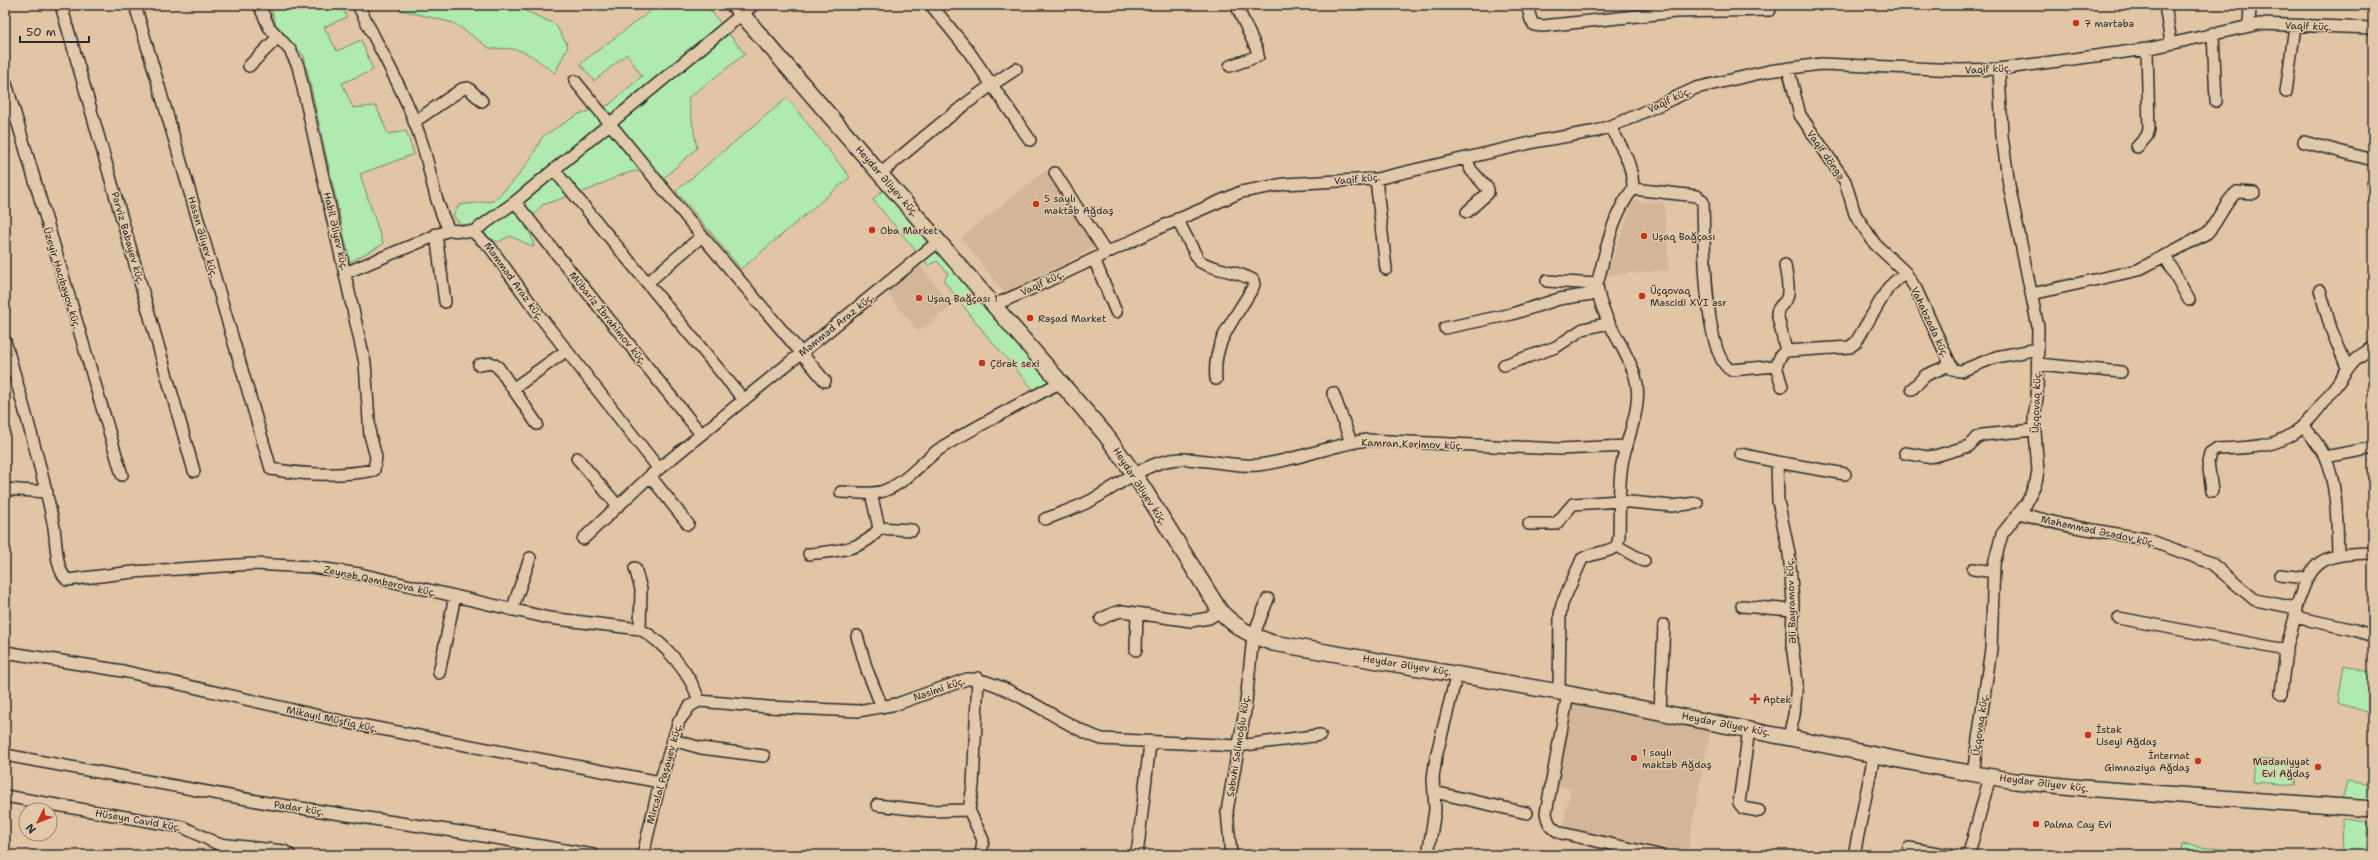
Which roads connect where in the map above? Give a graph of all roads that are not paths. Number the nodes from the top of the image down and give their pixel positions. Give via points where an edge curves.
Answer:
1 (61, 5) edge
2 (135, 5) edge
3 (259, 5) edge
4 (358, 5) edge
5 (931, 5) edge
6 (1236, 5) edge
7 (1527, 5) edge
8 (2165, 5) edge
9 (2250, 5) edge
10 (1738, 7) edge
11 (743, 8) edge
12 (1675, 9) edge
13 (1770, 10) dead end
14 (2249, 26) junction
15 (2295, 26) junction
16 (2373, 28) edge
17 (2213, 33) junction
18 (278, 37) junction
19 (2171, 43) junction
20 (2147, 49) junction
21 (250, 66) dead end
22 (1230, 66) dead end
23 (1788, 68) junction
24 (1016, 69) dead end
25 (1999, 69) junction
26 (5, 80) edge
27 (575, 81) dead end
28 (993, 84) junction
29 (2286, 92) dead end
30 (482, 101) dead end
31 (2216, 101) dead end
32 (414, 122) junction
33 (611, 123) junction
34 (1610, 127) junction
35 (1030, 140) dead end
36 (2304, 142) dead end
37 (2136, 147) dead end
38 (1466, 158) junction
39 (2373, 160) edge
40 (554, 170) junction
41 (1056, 173) dead end
42 (880, 174) junction
43 (1376, 179) junction
44 (2373, 184) edge
45 (2373, 188) edge
46 (1633, 189) junction
47 (2254, 193) dead end
48 (515, 202) junction
49 (1467, 212) dead end
50 (1177, 219) junction
51 (449, 230) junction
52 (473, 232) junction
53 (436, 234) junction
54 (702, 236) junction
55 (939, 241) junction
56 (1106, 253) junction
57 (2165, 256) junction
58 (1094, 259) junction
59 (1785, 265) dead end
60 (1386, 269) dead end
61 (1905, 272) junction
62 (345, 273) junction
63 (1547, 281) dead end
64 (647, 283) junction
65 (1597, 288) junction
66 (2320, 290) dead end
67 (2032, 294) junction
68 (2189, 300) dead end
69 (446, 302) dead end
70 (994, 305) junction
71 (1116, 312) dead end
72 (1609, 323) junction
73 (1445, 328) dead end
74 (5, 341) edge
75 (2373, 348) edge
76 (2038, 349) junction
77 (567, 350) junction
78 (1786, 350) junction
79 (801, 353) junction
80 (2038, 364) junction
81 (479, 365) dead end
82 (1504, 365) dead end
83 (1950, 365) junction
84 (1776, 366) junction
85 (2347, 367) junction
86 (2121, 372) dead end
87 (1216, 379) dead end
88 (825, 381) dead end
89 (1061, 382) junction
90 (1782, 386) dead end
91 (514, 388) junction
92 (1912, 389) dead end
93 (1333, 393) dead end
94 (744, 400) junction
95 (537, 424) dead end
96 (2304, 426) junction
97 (2034, 430) junction
98 (701, 434) junction
99 (1351, 442) junction
100 (1627, 446) junction
101 (2373, 448) edge
102 (1905, 453) dead end
103 (1741, 454) dead end
104 (2325, 457) junction
105 (577, 458) dead end
106 (1777, 462) junction
107 (374, 470) joint
108 (194, 472) dead end
109 (654, 472) junction
110 (122, 474) dead end
111 (1845, 474) dead end
112 (1134, 475) junction
113 (5, 489) edge
114 (2212, 491) dead end
115 (47, 492) junction
116 (841, 492) dead end
117 (872, 493) junction
118 (1620, 501) junction
119 (1697, 503) dead end
120 (618, 506) junction
121 (2019, 513) junction
122 (1045, 519) dead end
123 (688, 524) dead end
124 (1530, 524) dead end
125 (879, 528) junction
126 (912, 530) dead end
127 (583, 539) dead end
128 (1617, 546) junction
129 (2373, 553) edge
130 (809, 554) dead end
131 (2338, 556) junction
132 (530, 558) dead end
133 (1644, 561) dead end
134 (635, 568) dead end
135 (1973, 569) dead end
136 (1994, 572) junction
137 (2280, 574) dead end
138 (2306, 578) junction
139 (455, 596) junction
140 (1268, 599) dead end
141 (1742, 606) dead end
142 (512, 610) junction
143 (1792, 610) junction
144 (1220, 611) junction
145 (2295, 612) junction
146 (1137, 613) junction
147 (2120, 618) dead end
148 (1101, 619) dead end
149 (1664, 624) dead end
150 (640, 629) junction
151 (857, 636) dead end
152 (1253, 636) junction
153 (2373, 636) edge
154 (1136, 650) dead end
155 (2286, 650) junction
156 (5, 652) edge
157 (1457, 673) junction
158 (439, 674) dead end
159 (978, 678) junction
160 (1564, 693) junction
161 (2281, 694) dead end
162 (699, 701) junction
163 (882, 707) junction
164 (1660, 711) junction
165 (1750, 729) junction
166 (1320, 735) dead end
167 (1789, 737) junction
168 (673, 740) junction
169 (1150, 743) junction
170 (1238, 746) junction
171 (5, 755) edge
172 (1874, 755) junction
173 (764, 756) dead end
174 (1973, 774) junction
175 (1990, 777) junction
176 (660, 782) junction
177 (1434, 792) junction
178 (5, 796) edge
179 (877, 805) dead end
180 (2373, 809) edge
181 (969, 810) junction
182 (1759, 811) dead end
183 (1527, 813) dead end
184 (1909, 848) dead end
185 (290, 855) edge
186 (593, 855) edge
187 (643, 855) edge
188 (981, 855) edge
189 (1134, 855) edge
190 (1230, 855) edge
191 (1428, 855) edge
192 (1659, 855) edge
193 (1854, 855) edge
194 (1949, 855) edge
195 (1966, 855) edge

1 - 108 street, Pərviz Babayev küç.
2 - 107 street, Həsən Əliyev küç. via 271,469 285,472 354,474
3 - 18 street, Habil Əliyev küç. via 269,27
4 - 32 street
5 - 28 street
6 - 22 street via 1258,56
7 - 12 street via 1534,25 1543,26
8 - 19 street
9 - 14 street
10 - 12 street
10 - 13 street
11 - 33 street
11 - 42 main road, Heydər Əliyev küç.
14 - 15 street, Vaqif küç.
14 - 17 street, Vaqif küç.
15 - 16 street, Vaqif küç.
15 - 29 street
17 - 19 street, Vaqif küç.
17 - 31 street
18 - 21 street
18 - 62 street, Habil Əliyev küç. via 290,50 298,66
19 - 20 street, Vaqif küç.
20 - 25 street, Vaqif küç.
20 - 37 street via 2149,130 2147,136
23 - 25 street, Vaqif küç. via 1846,64 1960,70
23 - 34 street, Vaqif küç. via 1696,88
23 - 61 street, Vaqif döngə via 1800,115 1844,181 1855,214 1875,244
24 - 28 street
25 - 67 street, Üçqovaq küç. via 2002,136 2008,186
26 - 110 street, Üzeyir Hacıbəyov küç.
27 - 33 street
28 - 35 street
28 - 42 street via 935,127
30 - 32 street via 468,88 462,89
32 - 51 street via 422,143 434,197
33 - 40 street
33 - 54 street
34 - 38 street, Vaqif küç.
34 - 46 street via 1627,158 1633,177
36 - 39 street
38 - 43 street, Vaqif küç.
38 - 49 street via 1471,170 1488,189 1488,193
40 - 48 street
40 - 64 street
41 - 56 street
42 - 55 main road, Heydər Əliyev küç.
43 - 50 street, Vaqif küç. via 1267,186 1227,197
43 - 60 street
44 - 45 street
46 - 65 street via 1619,212
46 - 84 street via 1701,198 1710,322 1721,362 1731,370
47 - 57 street via 2237,192 2232,195 2215,225 2207,233
48 - 52 street
48 - 98 street, Mübariz İbrahimov küç.
50 - 56 street, Vaqif küç.
50 - 87 street via 1199,261 1205,265 1246,275 1253,280 1254,285 1224,334 1214,363
51 - 52 street
51 - 53 street
52 - 77 street, Məmməd Araz küç. via 490,247
53 - 62 street
53 - 69 street
54 - 64 street
54 - 79 street
55 - 70 main road, Heydər Əliyev küç.
55 - 79 street, Məmməd Araz küç.
56 - 58 street, Vaqif küç.
57 - 67 street via 2138,270 2117,277
57 - 68 street
58 - 70 street, Vaqif küç.
58 - 71 street
59 - 78 street via 1788,294 1786,301 1777,308 1777,312
61 - 78 street via 1888,288 1850,348
61 - 83 street, Vahabzadə küç. via 1916,289
62 - 107 street, Habil Əliyev küç. via 366,363 370,435 376,457
63 - 65 street
64 - 94 street
65 - 72 street
65 - 73 street via 1512,314
66 - 85 street via 2331,329
67 - 76 street, Üçqovaq küç. via 2038,327
70 - 89 main road, Heydər Əliyev küç.
72 - 82 street via 1583,329 1556,347
72 - 100 street via 1635,376 1637,402
74 - 115 street, Zeynəb Qəmbərova küç.
75 - 85 street
76 - 80 street, Üçqovaq küç.
76 - 83 street, Vahabzadə küç. via 1996,357 1957,372
77 - 91 street
77 - 109 street, Məmməd Araz küç.
78 - 84 street
79 - 88 street
79 - 94 street, Məmməd Araz küç.
80 - 86 street
80 - 97 street, Üçqovaq küç.
81 - 91 street via 491,363 498,366
83 - 92 street via 1926,375
84 - 90 street
85 - 96 street
89 - 112 main road, Heydər Əliyev küç. via 1114,446
89 - 117 street via 944,446 893,487
91 - 95 street
93 - 99 street
94 - 98 street, Məmməd Araz küç.
96 - 104 street
96 - 114 street via 2291,436 2271,445 2216,449 2210,453 2208,462
97 - 102 street via 1982,435 1970,446 1935,456
97 - 121 street, Üçqovaq küç. via 2037,477 2026,504
98 - 109 street, Məmməd Araz küç.
99 - 100 street, Kamran Kərimov küç. via 1367,440 1559,449
99 - 112 street, Kamran Kərimov küç. via 1285,461 1240,466 1210,461 1161,462
100 - 118 street via 1622,464
101 - 104 street
103 - 106 street
104 - 131 street via 2333,483
105 - 120 street
106 - 111 street
106 - 143 street, Əli Bayramov küç. via 1778,501 1789,553
109 - 120 street, Məmməd Araz küç.
109 - 123 street
112 - 122 street, Kamran Kərimov küç. via 1091,501
112 - 144 main road, Heydər Əliyev küç.
113 - 115 street
115 - 139 street, Zeynəb Qəmbərova küç. via 61,571 67,580 133,572 269,564 360,574
116 - 117 street
117 - 125 street
118 - 119 street via 1672,506
118 - 124 street via 1573,504 1556,524
118 - 128 street
120 - 127 street, Məmməd Araz küç.
121 - 136 street, Üçqovaq küç. via 2002,534
121 - 145 street, Məhəmməd Əsədov küç. via 2064,525 2146,539 2211,563 2255,600
125 - 126 street
125 - 130 street via 853,548
128 - 133 street
128 - 160 street via 1612,550 1588,555 1582,559 1562,604
129 - 131 street
131 - 138 street via 2325,558
132 - 142 street
134 - 150 street via 641,588
135 - 136 street
136 - 174 street, Üçqovaq küç. via 1991,649
137 - 138 street
138 - 145 street
139 - 142 street, Zeynəb Qəmbərova küç.
139 - 158 street
140 - 152 street, Səbuhi Səlimoğlu küç.
141 - 143 street
142 - 150 street, Zeynəb Qəmbərova küç. via 549,618
143 - 167 street, Əli Bayramov küç. via 1792,645 1797,682
144 - 146 street via 1209,618 1190,621
144 - 152 main road, Heydər Əliyev küç. via 1239,629
145 - 153 street, Məhəmməd Əsədov küç.
145 - 155 street
146 - 148 street via 1114,613
146 - 154 street
147 - 155 street
149 - 164 street
150 - 162 street, Zeynəb Qəmbərova küç. via 651,635 686,672
151 - 163 street
152 - 157 main road, Heydər Əliyev küç. via 1273,643
152 - 170 street, Səbuhi Səlimoğlu küç. via 1245,711
155 - 161 street
156 - 176 street, Mikayıl Müşfiq küç. via 123,671 350,723
157 - 160 main road, Heydər Əliyev küç.
157 - 177 street via 1436,757
159 - 163 street, Nəsimi küç. via 967,679
159 - 169 street, Nəsimi küç. via 1002,688 1086,735
159 - 181 street via 973,786
160 - 164 main road, Heydər Əliyev küç.
160 - 192 street via 1546,813 1548,822 1561,833
162 - 163 street, Nəsimi küç. via 858,711
162 - 168 street, Mircəlal Paşayev küç. via 678,721
164 - 165 main road, Heydər Əliyev küç.
165 - 167 main road, Heydər Əliyev küç.
165 - 182 street via 1739,803 1743,808
166 - 170 street, Nəsimi küç.
167 - 172 main road, Heydər Əliyev küç.
168 - 173 street via 701,748
168 - 176 street, Mircəlal Paşayev küç.
169 - 170 street, Nəsimi küç.
169 - 189 street via 1138,847
170 - 190 street, Səbuhi Səlimoğlu küç. via 1227,811
171 - 186 street, Padar küç. via 268,803
172 - 174 main road, Heydər Əliyev küç.
172 - 193 street
174 - 175 main road, Heydər Əliyev küç.
175 - 180 main road, Heydər Əliyev küç. via 2093,789
175 - 195 street via 1969,853
176 - 187 street, Mircəlal Paşayev küç.
177 - 183 street
177 - 191 street via 1435,810
178 - 185 street, Hüseyn Cavid küç. via 184,828 218,844 284,851
179 - 181 street via 928,812
181 - 188 street via 983,840
184 - 194 street

